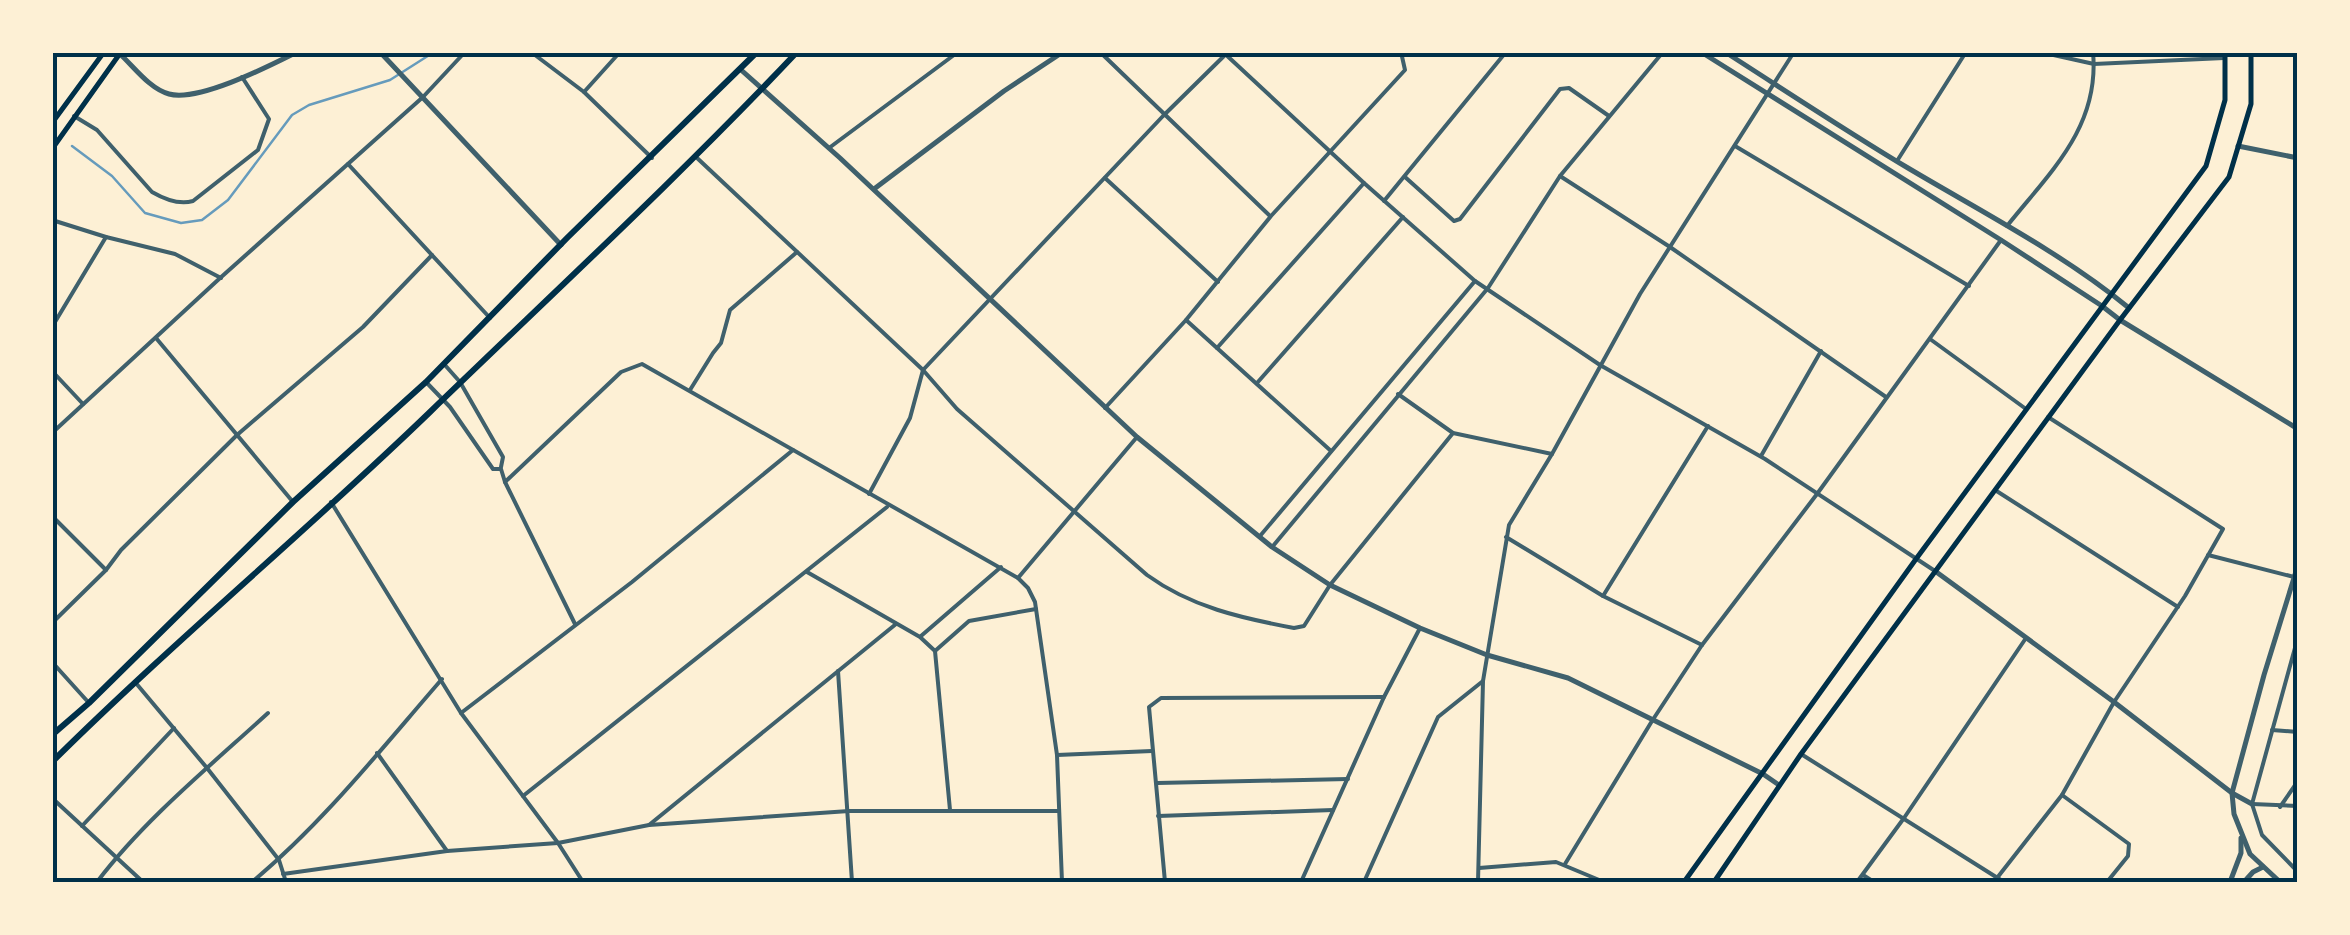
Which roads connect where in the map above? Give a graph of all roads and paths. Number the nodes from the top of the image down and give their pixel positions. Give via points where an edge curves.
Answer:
1 (104, 52) edge
2 (298, 52) edge
3 (380, 52) edge
4 (465, 52) edge
5 (531, 52) edge
6 (620, 52) edge
7 (758, 52) edge
8 (797, 52) edge
9 (958, 52) edge
10 (1062, 52) edge
11 (1100, 52) edge
12 (1401, 52) edge
13 (1663, 52) edge
14 (1701, 52) edge
15 (1725, 52) edge
16 (1794, 52) edge
17 (1966, 52) edge
18 (2040, 52) edge
19 (2093, 52) edge
20 (2251, 52) edge
21 (120, 53) edge
22 (1505, 53) edge
23 (1224, 54) edge
24 (2225, 55) edge
25 (2094, 64) junction
26 (740, 69) junction
27 (242, 78) junction
28 (1774, 84) junction
29 (764, 88) junction
30 (584, 92) junction
31 (1768, 94) junction
32 (423, 97) junction
33 (74, 116) junction
34 (1163, 116) junction
35 (1609, 116) junction
36 (52, 123) edge
37 (1735, 146) junction
38 (2238, 146) junction
39 (829, 148) junction
40 (52, 149) edge
41 (1330, 151) junction
42 (652, 158) junction
43 (696, 158) junction
44 (2298, 158) edge
45 (1896, 161) junction
46 (348, 164) junction
47 (1405, 176) junction
48 (1560, 176) junction
49 (1105, 178) junction
50 (1364, 183) junction
51 (874, 190) junction
52 (1384, 201) junction
53 (1270, 216) junction
54 (1403, 216) junction
55 (52, 220) edge
56 (2008, 226) junction
57 (106, 237) junction
58 (2002, 240) junction
59 (561, 245) junction
60 (1670, 247) junction
61 (797, 252) junction
62 (432, 256) junction
63 (221, 278) junction
64 (1475, 281) junction
65 (1218, 282) junction
66 (1969, 286) junction
67 (1488, 288) junction
68 (2111, 293) junction
69 (992, 299) junction
70 (2102, 306) junction
71 (2129, 308) junction
72 (490, 318) junction
73 (1186, 320) junction
74 (2120, 320) junction
75 (52, 328) edge
76 (156, 338) junction
77 (1930, 339) junction
78 (1217, 348) junction
79 (1820, 351) junction
80 (444, 364) junction
81 (1600, 365) junction
82 (52, 370) edge
83 (924, 370) junction
84 (426, 382) junction
85 (460, 382) junction
86 (1257, 383) junction
87 (690, 390) junction
88 (1398, 394) junction
89 (1886, 397) junction
90 (443, 399) junction
91 (84, 404) junction
92 (1104, 408) junction
93 (2026, 409) junction
94 (2048, 417) junction
95 (1708, 426) junction
96 (2298, 429) edge
97 (1453, 432) junction
98 (52, 433) edge
99 (237, 435) junction
100 (1137, 437) junction
101 (794, 450) junction
102 (1331, 451) junction
103 (1552, 454) junction
104 (1761, 456) junction
105 (501, 469) junction
106 (505, 482) junction
107 (1995, 490) junction
108 (869, 494) junction
109 (1817, 494) junction
110 (293, 502) junction
111 (331, 502) junction
112 (889, 505) junction
113 (1073, 510) junction
114 (52, 516) edge
115 (1260, 536) junction
116 (1506, 538) junction
117 (1272, 547) junction
118 (2208, 555) junction
119 (1916, 559) junction
120 (2298, 565) edge
121 (1001, 567) junction
122 (106, 570) junction
123 (807, 572) junction
124 (1935, 572) junction
125 (1018, 578) junction
126 (2296, 578) edge
127 (1330, 585) junction
128 (1603, 596) junction
129 (2178, 606) junction
130 (1036, 609) junction
131 (52, 623) edge
132 (896, 624) junction
133 (576, 625) junction
134 (1420, 628) junction
135 (920, 637) junction
136 (2026, 638) junction
137 (2298, 638) edge
138 (1702, 646) junction
139 (934, 651) junction
140 (1487, 655) junction
141 (52, 662) edge
142 (838, 671) junction
143 (442, 679) junction
144 (1483, 681) junction
145 (135, 682) junction
146 (1384, 697) junction
147 (2114, 702) junction
148 (89, 703) junction
149 (268, 713) dead end
150 (462, 713) junction
151 (1652, 721) junction
152 (174, 728) junction
153 (2272, 730) junction
154 (2298, 732) edge
155 (52, 735) edge
156 (1154, 751) junction
157 (377, 753) junction
158 (1801, 754) junction
159 (1057, 755) junction
160 (52, 762) edge
161 (207, 768) junction
162 (1764, 774) junction
163 (1348, 779) junction
164 (2298, 781) edge
165 (1156, 783) junction
166 (1779, 785) junction
167 (2062, 794) junction
168 (2232, 794) junction
169 (523, 796) junction
170 (52, 798) edge
171 (2252, 804) junction
172 (2298, 806) edge
173 (2280, 807) junction
174 (950, 810) junction
175 (1334, 810) junction
176 (849, 811) junction
177 (1059, 812) junction
178 (1158, 816) junction
179 (1904, 818) junction
180 (649, 825) junction
181 (82, 826) junction
182 (2240, 835) junction
183 (558, 844) junction
184 (447, 851) junction
185 (116, 856) junction
186 (279, 860) junction
187 (1564, 864) junction
188 (2263, 867) junction
189 (1478, 868) junction
190 (2298, 872) edge
191 (283, 874) junction
192 (1864, 875) junction
193 (1997, 878) junction
194 (97, 882) edge
195 (143, 882) edge
196 (252, 882) edge
197 (286, 882) edge
198 (583, 882) edge
199 (852, 882) edge
200 (1062, 882) edge
201 (1165, 882) edge
202 (1302, 882) edge
203 (1364, 882) edge
204 (1478, 882) edge
205 (1604, 882) edge
206 (1684, 882) edge
207 (1717, 882) edge
208 (1857, 882) edge
209 (1874, 882) edge
210 (2004, 882) edge
211 (2107, 882) edge
212 (2230, 882) edge
213 (2244, 882) edge
214 (2280, 882) edge

1 - 36 main road
2 - 27 street
3 - 32 street
4 - 32 street
5 - 30 street
6 - 30 street
7 - 26 highway
8 - 29 highway
9 - 39 street
10 - 51 street
11 - 34 street
12 - 41 street via 1405,70
13 - 35 street
14 - 31 street
15 - 28 street
16 - 28 street
17 - 45 street
18 - 25 street
19 - 25 street
20 - 38 main road via 2251,104
21 - 27 street via 170,94
21 - 33 main road
22 - 47 street
23 - 34 street
23 - 41 street
24 - 25 street
24 - 68 main road via 2225,100 2206,166
25 - 56 street via 2092,98 2079,130
26 - 29 street
26 - 42 highway
27 - 33 street via 269,119 266,132 258,150 193,202 152,192 96,130
28 - 31 street
28 - 45 street
29 - 39 street
29 - 43 highway
30 - 42 street
31 - 37 street
31 - 58 street
32 - 46 street
32 - 59 street
33 - 40 main road
34 - 49 street
34 - 53 street
35 - 47 street via 1569,88 1560,90 1454,221
35 - 48 street
37 - 60 street
37 - 66 street
38 - 44 street
38 - 71 main road via 2229,178
39 - 51 street
41 - 50 street
41 - 53 street
42 - 59 highway
43 - 61 street
43 - 85 highway
45 - 56 street
46 - 62 street
46 - 63 street
47 - 52 street
48 - 60 street
48 - 67 street
49 - 65 street
49 - 69 street
50 - 52 street
50 - 78 street
51 - 69 street
52 - 54 street
53 - 65 street
54 - 64 street
54 - 86 street
55 - 57 street
56 - 68 street
57 - 63 street via 175,254
57 - 75 street
58 - 66 street
58 - 70 street
59 - 72 highway
60 - 79 street
60 - 81 street
61 - 83 street
61 - 87 street via 730,310 721,343
62 - 72 street
62 - 99 street
63 - 76 street
64 - 67 street
64 - 102 street
65 - 73 street
66 - 77 street
67 - 81 street
67 - 88 street
68 - 70 main road
68 - 71 street
69 - 83 street
69 - 92 street
70 - 74 street
70 - 93 main road
71 - 74 main road
72 - 80 highway
73 - 78 street
73 - 92 street
74 - 94 main road
74 - 96 street
76 - 91 street
76 - 99 street
77 - 89 street
77 - 93 street
78 - 86 street
79 - 89 street
79 - 104 street
80 - 84 highway
80 - 85 street
81 - 95 street
81 - 103 street
82 - 91 street
83 - 108 street via 910,418
83 - 113 street via 958,409
84 - 90 street
84 - 110 highway
85 - 90 highway
85 - 105 street via 503,458
86 - 102 street
87 - 101 street
87 - 106 street via 642,364 621,372
88 - 97 street
88 - 117 street
89 - 109 street
90 - 105 street via 493,470
90 - 111 highway
91 - 98 street
92 - 100 street
93 - 119 main road
94 - 107 main road
94 - 118 street via 2222,529
95 - 104 street
95 - 128 street
97 - 103 street
97 - 127 street
99 - 110 street
99 - 122 street
100 - 113 street
100 - 115 street
101 - 108 street
101 - 133 street
102 - 115 street
103 - 116 street
104 - 109 street
105 - 106 street
106 - 133 street
107 - 124 main road
107 - 129 street
108 - 112 street
109 - 119 street
109 - 138 street
110 - 148 highway
111 - 143 street
111 - 145 highway
112 - 121 street
112 - 123 street
113 - 125 street
113 - 127 street via 1146,575 1230,615 1304,626
114 - 122 street
115 - 117 street
116 - 128 street
116 - 140 street
117 - 127 street
118 - 126 street
118 - 129 street
119 - 124 street
119 - 162 main road
120 - 126 street
121 - 125 street
121 - 135 street
122 - 131 street
123 - 132 street
123 - 169 street
124 - 136 street
124 - 158 main road
125 - 130 street
126 - 168 street
127 - 134 street
128 - 138 street
129 - 147 street
130 - 139 street via 969,621
130 - 159 street
132 - 135 street
132 - 142 street
133 - 150 street
134 - 140 street
134 - 146 street
135 - 139 street
136 - 147 street
136 - 179 street
137 - 153 street
138 - 151 street
139 - 174 street
140 - 144 street
140 - 151 street via 1568,678
141 - 148 street
142 - 176 street
142 - 180 street
143 - 150 street
143 - 157 street
144 - 189 street
144 - 203 street via 1438,717
145 - 152 street
145 - 160 highway
146 - 156 street via 1161,698 1149,707
146 - 163 street
147 - 167 street
147 - 168 street
148 - 155 highway
149 - 161 street
150 - 169 street
151 - 162 street
151 - 187 street
152 - 161 street
152 - 181 street
153 - 154 street
153 - 171 street
156 - 159 street
156 - 165 street
157 - 184 street
157 - 186 street
158 - 166 main road
158 - 179 street
159 - 177 street
161 - 185 street
161 - 186 street
162 - 166 street
162 - 206 main road
163 - 165 street
163 - 175 street
164 - 173 street
165 - 178 street
166 - 207 main road
167 - 193 street
167 - 211 street via 2129,844 2128,856
168 - 171 street
168 - 182 street
169 - 183 street
170 - 181 street
171 - 173 street
171 - 190 street via 2262,835
172 - 173 street
174 - 176 street
174 - 177 street
175 - 178 street
175 - 202 street
176 - 180 street
176 - 199 street
177 - 200 street
178 - 201 street
179 - 192 street
179 - 193 street
180 - 183 street
181 - 185 street
182 - 188 street
182 - 212 street
183 - 184 street
183 - 198 street
184 - 191 street
185 - 194 street
185 - 195 street
186 - 191 street
186 - 196 street
187 - 189 street
187 - 205 street
188 - 213 street
188 - 214 street
189 - 204 street
191 - 197 street
192 - 208 street
192 - 209 street
193 - 210 street

